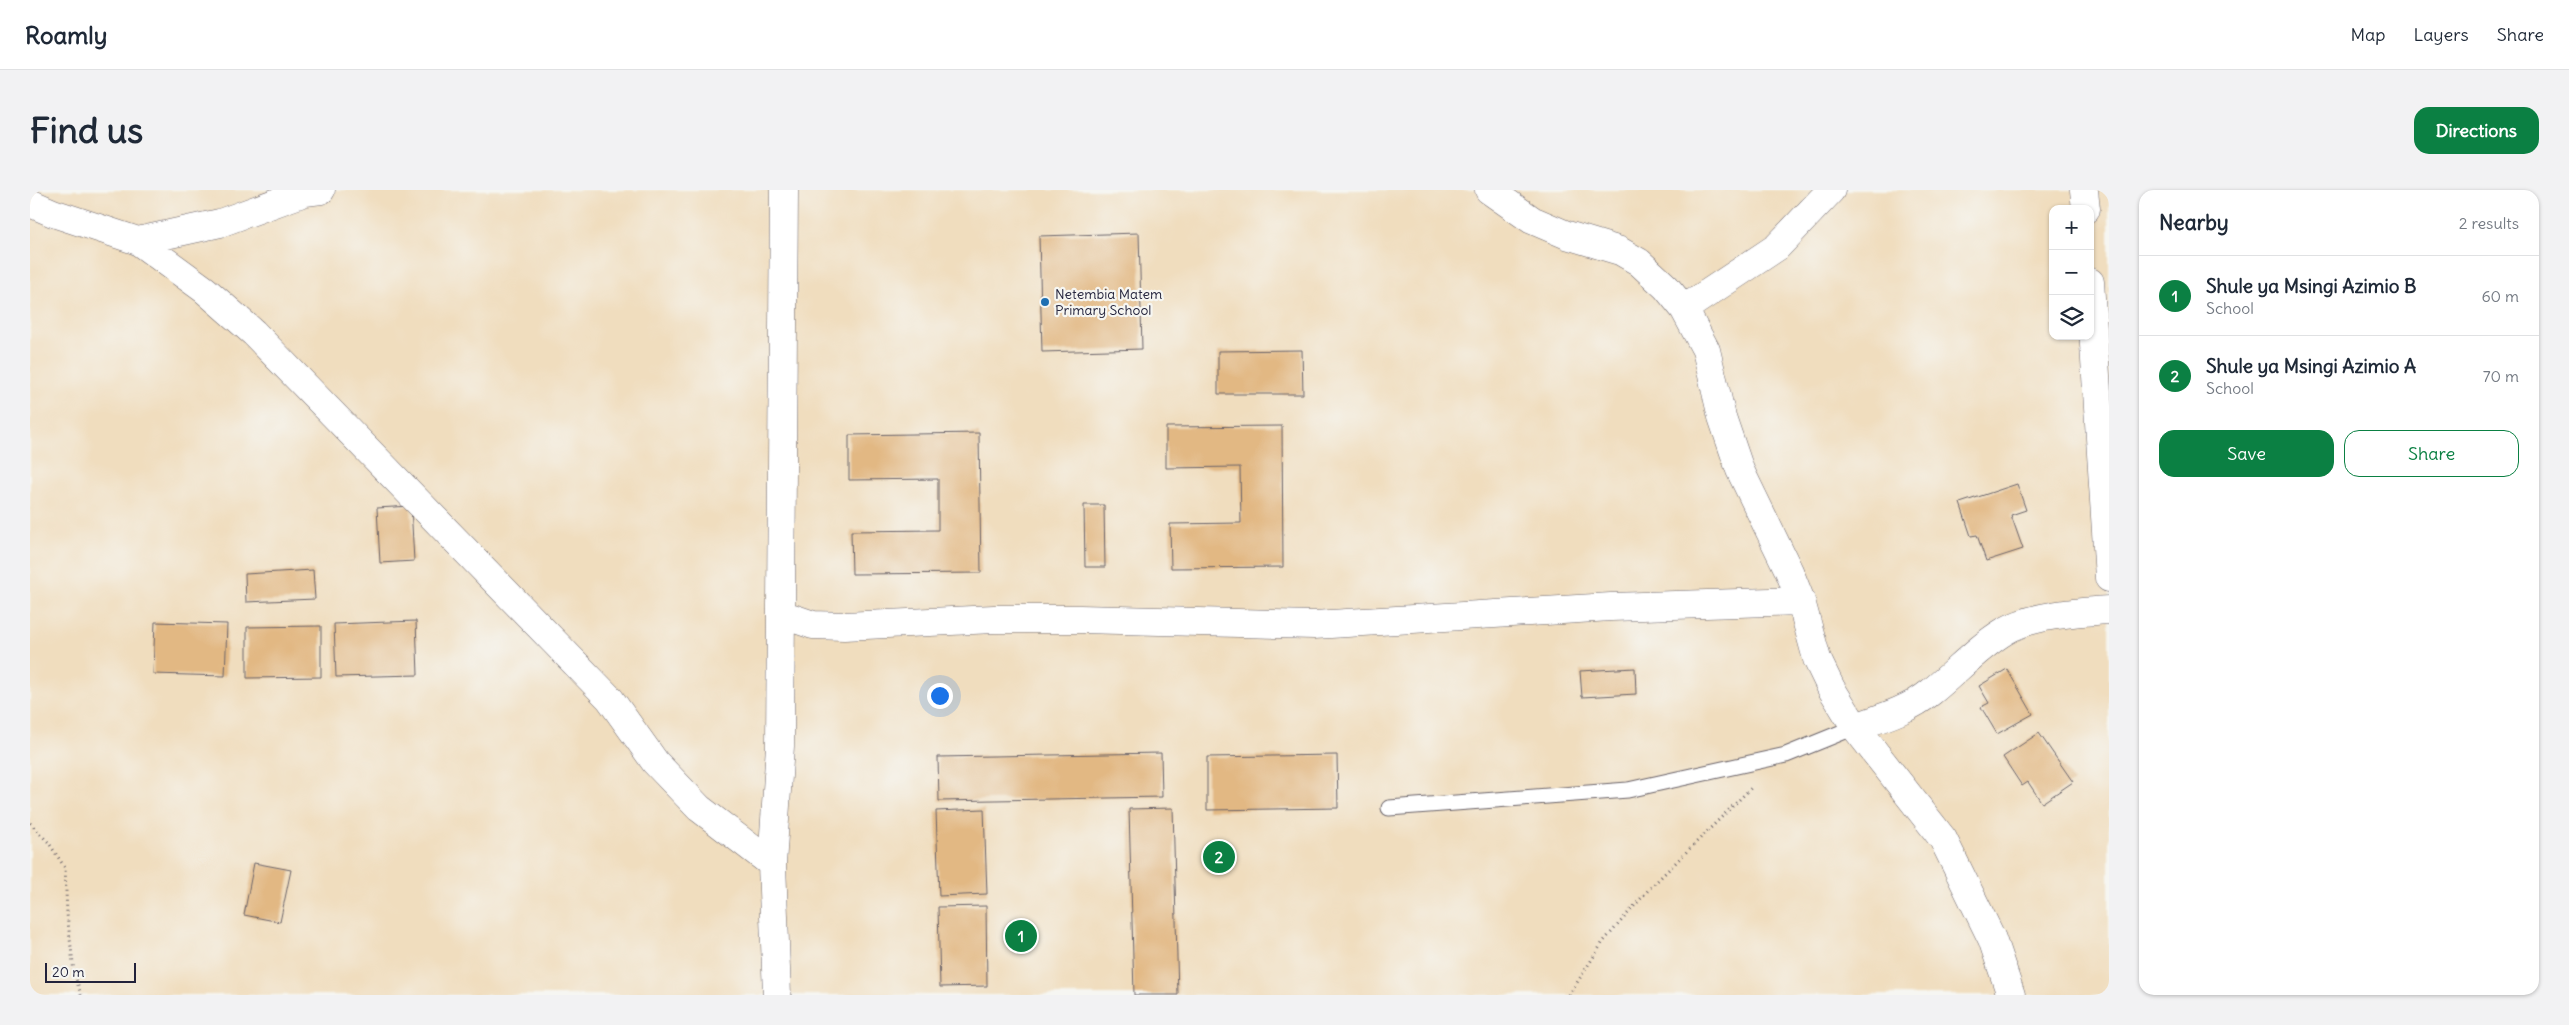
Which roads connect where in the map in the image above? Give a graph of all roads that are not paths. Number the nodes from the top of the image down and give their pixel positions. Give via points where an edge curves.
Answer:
1 (321, 190) edge
2 (784, 190) edge
3 (1489, 190) edge
4 (1831, 190) edge
5 (2084, 190) edge
6 (30, 203) edge
7 (2086, 205) edge
8 (138, 241) junction
9 (2091, 295) edge
10 (1684, 309) junction
11 (2109, 578) edge
12 (1801, 601) junction
13 (2109, 610) edge
14 (781, 614) junction
15 (1855, 727) junction
16 (1389, 808) dead end
17 (772, 864) junction
18 (777, 995) edge
19 (2011, 995) edge

1 - 8 street via 305,192 220,222
2 - 14 street
3 - 10 street via 1532,220 1567,235 1620,251 1639,262
4 - 10 street via 1777,247
5 - 7 street
6 - 8 street via 53,214
8 - 17 street via 205,290 254,333 610,699 655,762 699,808
9 - 11 street
10 - 12 street via 1706,350 1722,417 1740,470
12 - 14 street via 1314,625 1080,618 844,626 813,625
12 - 15 street via 1817,659
13 - 15 street via 2077,612 2006,630 1929,693 1895,714
14 - 17 street via 780,746
15 - 16 lane via 1786,755 1628,790
15 - 19 street via 1943,839 1992,938
17 - 18 street

